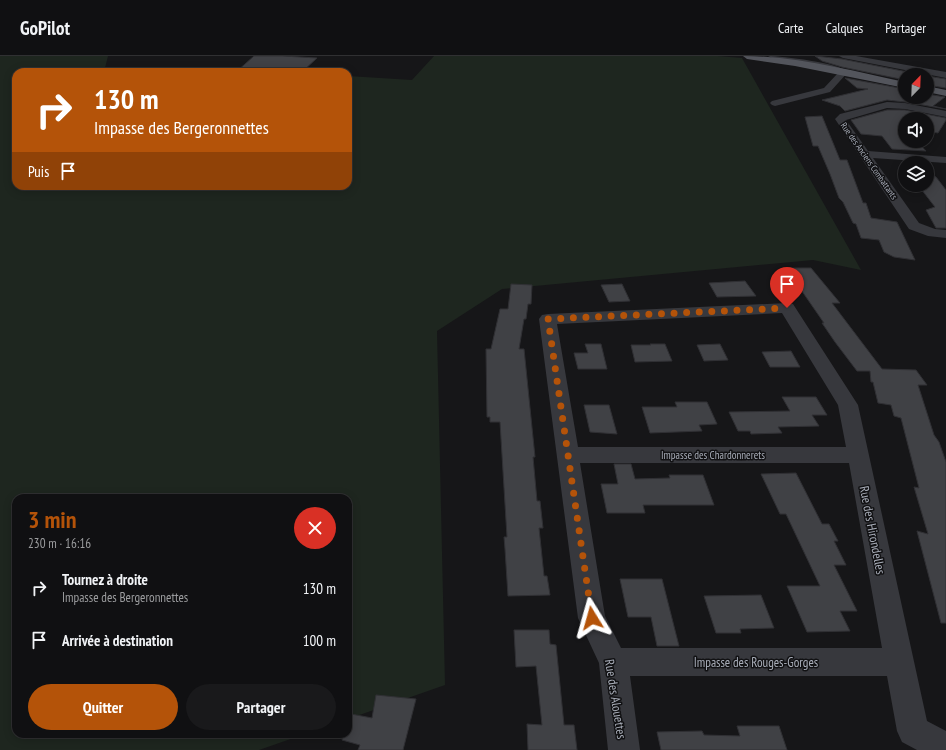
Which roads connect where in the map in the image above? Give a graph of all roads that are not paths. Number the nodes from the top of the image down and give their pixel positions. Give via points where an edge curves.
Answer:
1 (748, 56) edge
2 (772, 56) edge
3 (843, 56) edge
4 (844, 72) junction
5 (946, 75) edge
6 (898, 84) edge
7 (934, 90) edge
8 (946, 93) edge
9 (775, 103) dead end
10 (946, 114) edge
11 (864, 154) junction
12 (946, 160) edge
13 (946, 234) edge
14 (548, 319) joint
15 (568, 455) junction
16 (858, 455) junction
17 (613, 662) junction
18 (900, 662) junction
19 (946, 748) edge
20 (624, 750) edge

1 - 4 main road
2 - 4 street
3 - 5 street
4 - 6 main road
4 - 9 street via 827,90
7 - 8 main road
10 - 11 street, Rue des Anciens Combattants via 887,104 844,116 840,119
11 - 12 street
11 - 13 street, Rue des Anciens Combattants via 914,226 933,233
14 - 15 street, Rue des Alouettes
14 - 16 street, Rue des Hirondelles via 787,308 848,405
15 - 16 street, Impasse des Chardonnerets
15 - 17 street, Rue des Alouettes via 592,618
16 - 18 street, Rue des Hirondelles
17 - 18 street, Impasse des Rouges-Gorges
17 - 20 street, Rue des Alouettes
18 - 19 street, Rue des Hirondelles via 913,731

